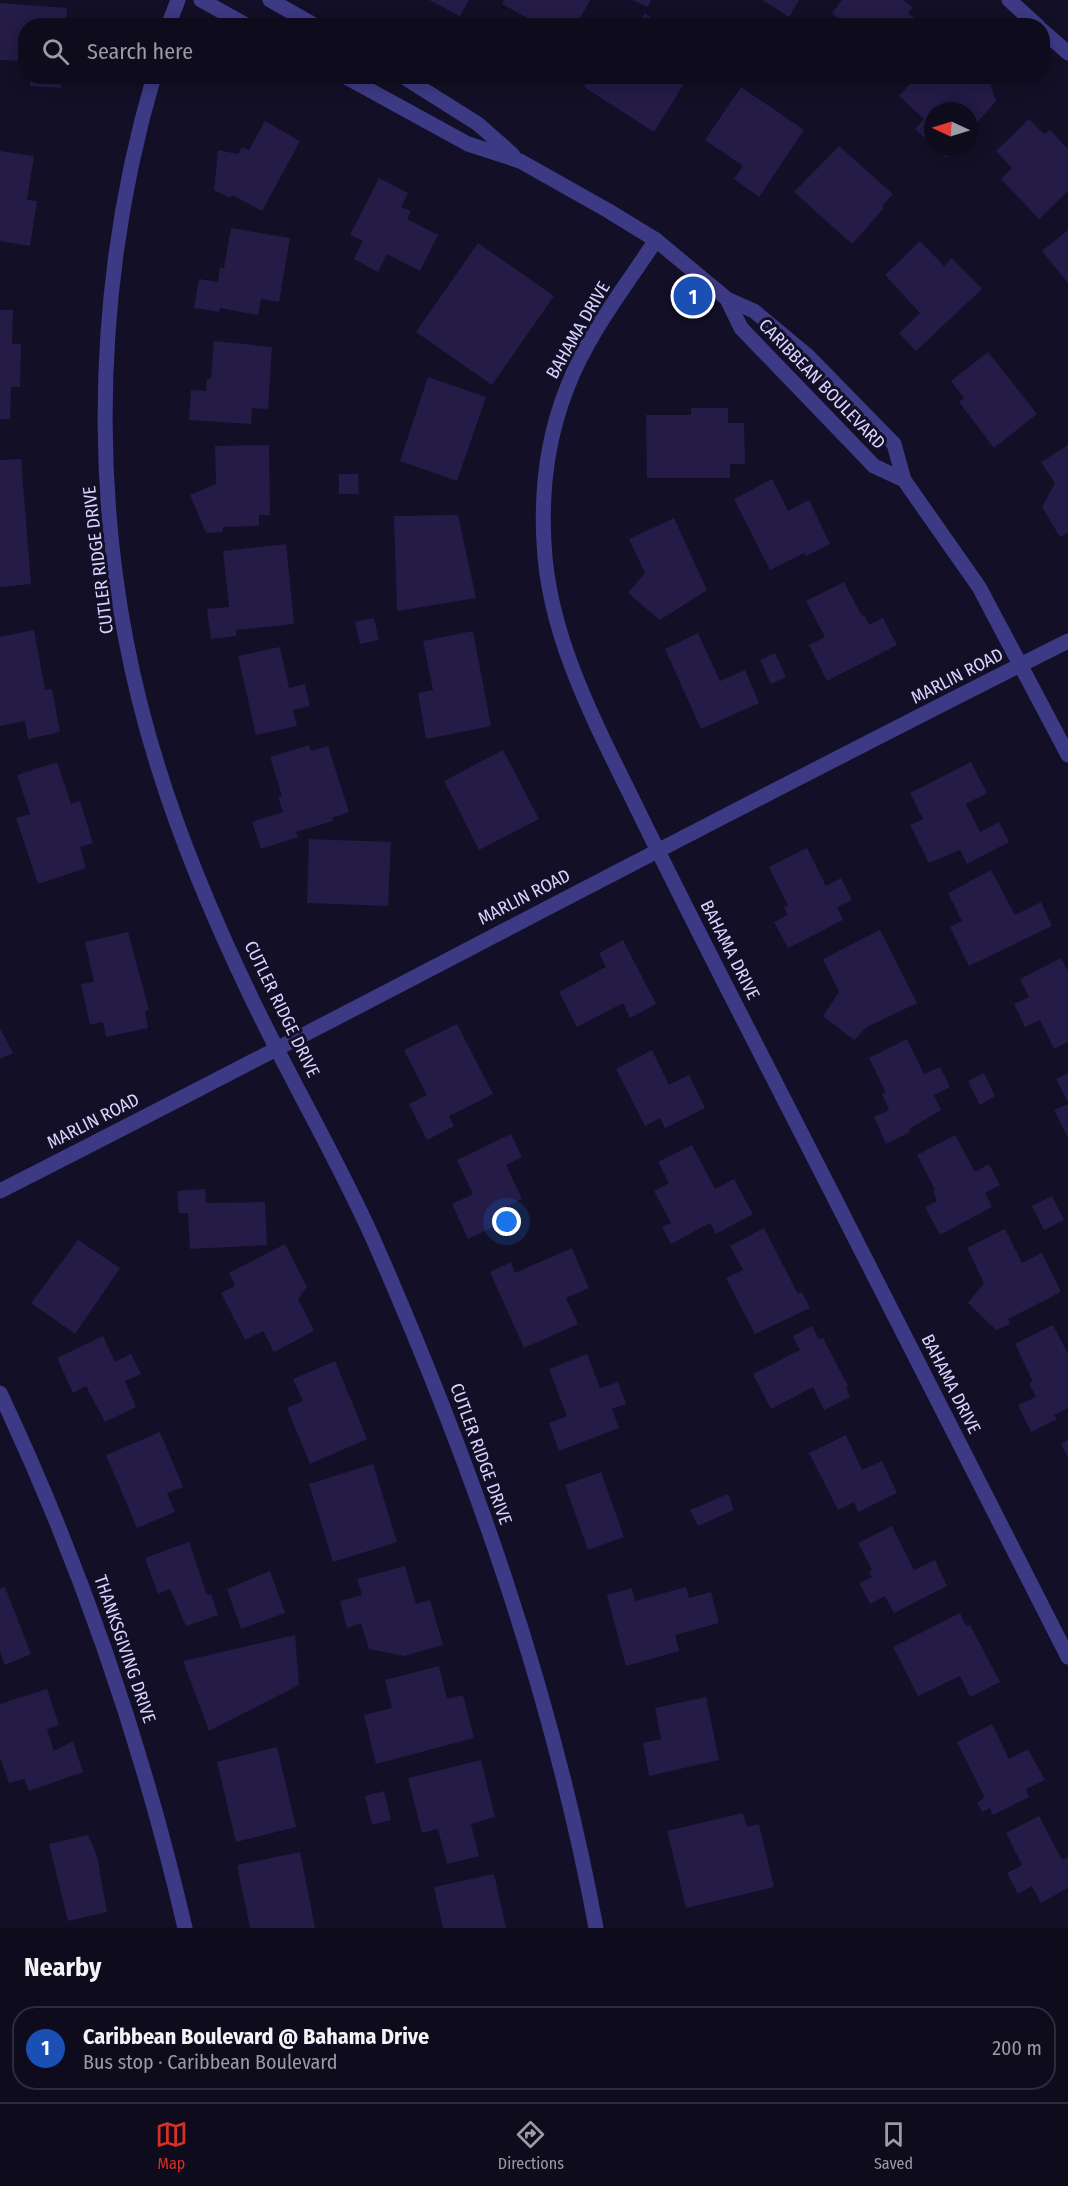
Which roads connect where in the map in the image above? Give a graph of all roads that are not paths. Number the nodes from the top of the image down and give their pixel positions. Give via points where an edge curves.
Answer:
1 (178, 0) edge
2 (201, 0) edge
3 (270, 0) edge
4 (1009, 0) edge
5 (171, 18) edge
6 (234, 18) edge
7 (302, 18) edge
8 (1029, 18) edge
9 (1050, 37) edge
10 (1068, 54) edge
11 (152, 84) edge
12 (359, 84) edge
13 (414, 84) edge
14 (520, 161) junction
15 (656, 240) junction
16 (727, 299) junction
17 (904, 480) junction
18 (1068, 641) edge
19 (1021, 665) junction
20 (1068, 755) edge
21 (657, 850) junction
22 (279, 1049) junction
23 (0, 1191) edge
24 (0, 1393) edge
25 (1068, 1657) edge
26 (184, 1928) edge
27 (596, 1928) edge

1 - 5 street
2 - 6 street
3 - 7 street
4 - 8 street
9 - 10 street
11 - 22 street, CUTLER RIDGE DRIVE via 129,170 107,328 106,432 114,557 130,653 158,768 203,886
12 - 14 street, CARIBBEAN BOULEVARD via 468,144
13 - 14 street, CARIBBEAN BOULEVARD via 477,124
14 - 15 street, CARIBBEAN BOULEVARD
15 - 16 street, CARIBBEAN BOULEVARD
15 - 21 street, BAHAMA DRIVE via 593,337 567,388 545,476 543,523 552,596 573,669
16 - 17 street, CARIBBEAN BOULEVARD via 741,328 874,466
16 - 17 street, CARIBBEAN BOULEVARD via 754,311 775,327 865,412 894,444
17 - 19 street, CARIBBEAN BOULEVARD via 979,587
18 - 19 street, MARLIN ROAD
19 - 20 street, CARIBBEAN BOULEVARD
19 - 21 street, MARLIN ROAD
21 - 22 street, MARLIN ROAD
21 - 25 street, BAHAMA DRIVE
22 - 23 street, MARLIN ROAD
22 - 27 street, CUTLER RIDGE DRIVE via 371,1234 464,1458 536,1677 574,1821
24 - 26 street, THANKSGIVING DRIVE via 58,1520 111,1667 150,1791

